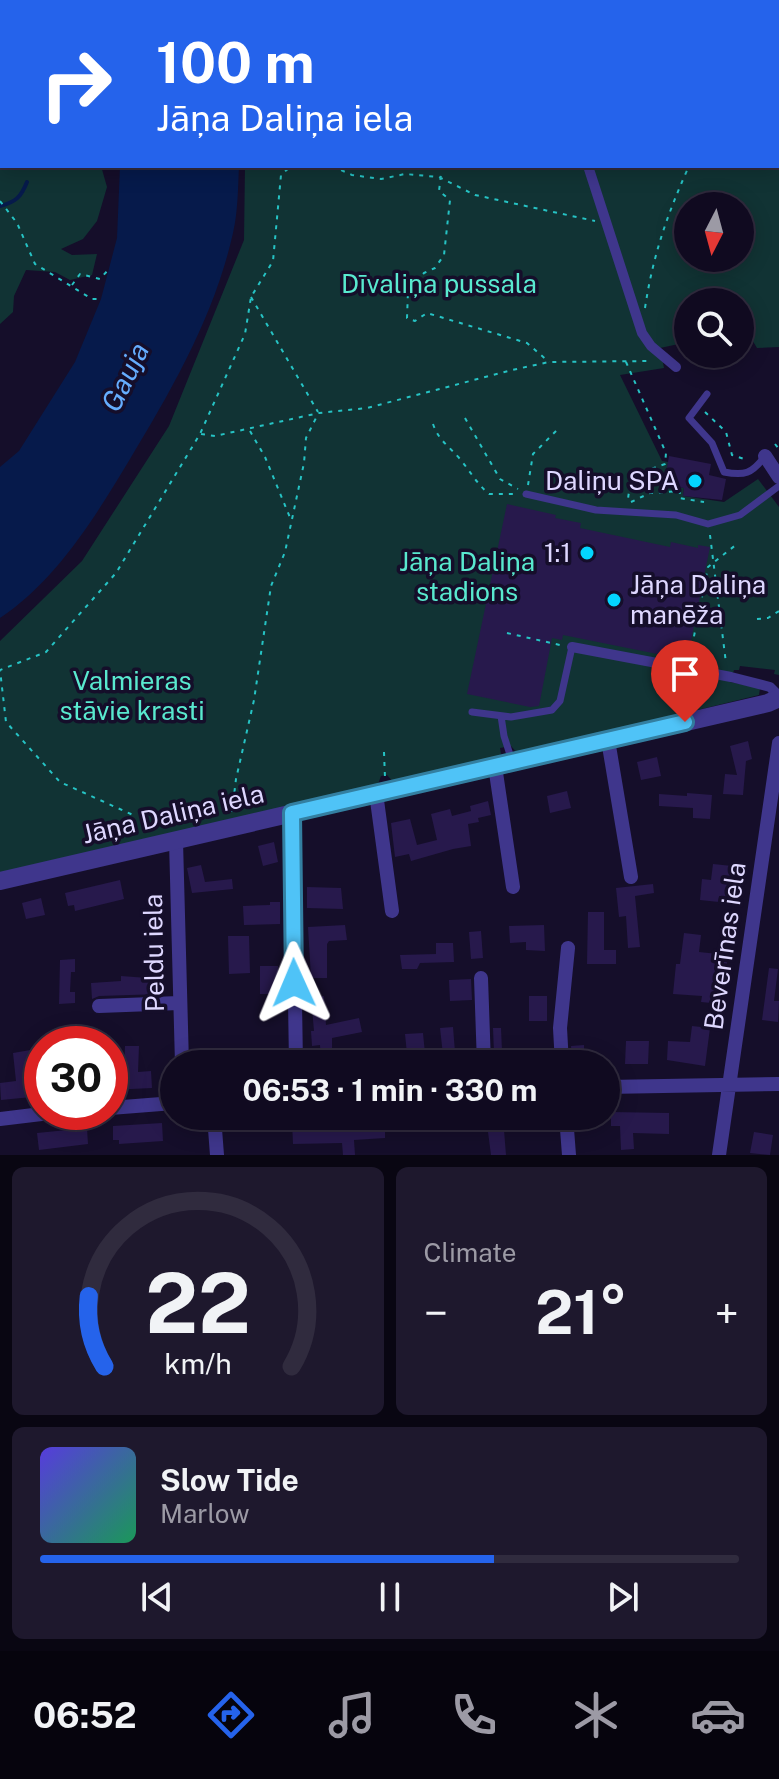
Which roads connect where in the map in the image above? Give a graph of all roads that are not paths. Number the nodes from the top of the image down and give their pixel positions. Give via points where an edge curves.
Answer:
1 (589, 168) edge
2 (674, 365) edge
3 (707, 394) dead end
4 (765, 456) joint
5 (779, 477) edge
6 (779, 486) edge
7 (526, 494) road end
8 (572, 647) joint
9 (779, 697) edge
10 (472, 712) dead end
11 (501, 716) junction
12 (608, 740) junction
13 (779, 743) edge
14 (504, 763) junction
15 (382, 792) junction
16 (292, 813) junction
17 (176, 841) junction
18 (631, 877) dead end
19 (0, 881) edge
20 (513, 887) dead end
21 (392, 911) dead end
22 (568, 948) dead end
23 (481, 978) dead end
24 (179, 1003) junction
25 (99, 1006) dead end
26 (181, 1050) edge
27 (296, 1050) edge
28 (484, 1050) edge
29 (561, 1050) edge
30 (729, 1083) junction
31 (779, 1084) edge
32 (620, 1087) edge
33 (160, 1104) edge
34 (128, 1107) edge
35 (24, 1116) edge
36 (0, 1119) edge
37 (215, 1130) edge
38 (567, 1130) edge
39 (217, 1155) edge
40 (569, 1155) edge
41 (719, 1155) edge

1 - 2 street via 642,333
3 - 4 lane via 689,418 712,443 724,472 742,476 755,470
4 - 5 street
6 - 7 lane via 740,515 708,524 676,515 596,510
8 - 9 street via 721,675 770,687
8 - 11 lane via 557,707 545,713
9 - 12 street, Jāņa Daliņa iela
10 - 11 lane
11 - 14 lane
12 - 14 street, Jāņa Daliņa iela
12 - 18 street
13 - 30 street, Beverīnas iela
14 - 15 street, Jāņa Daliņa iela
14 - 20 street
15 - 16 street, Jāņa Daliņa iela
15 - 21 street
16 - 17 street, Jāņa Daliņa iela
16 - 27 street
17 - 19 street, Jāņa Daliņa iela
17 - 24 street, Peldu iela
22 - 29 street
23 - 28 street
24 - 25 street
24 - 26 street, Peldu iela
30 - 31 street
30 - 32 street
30 - 41 street, Beverīnas iela
33 - 34 street
35 - 36 street
37 - 39 street
38 - 40 street

